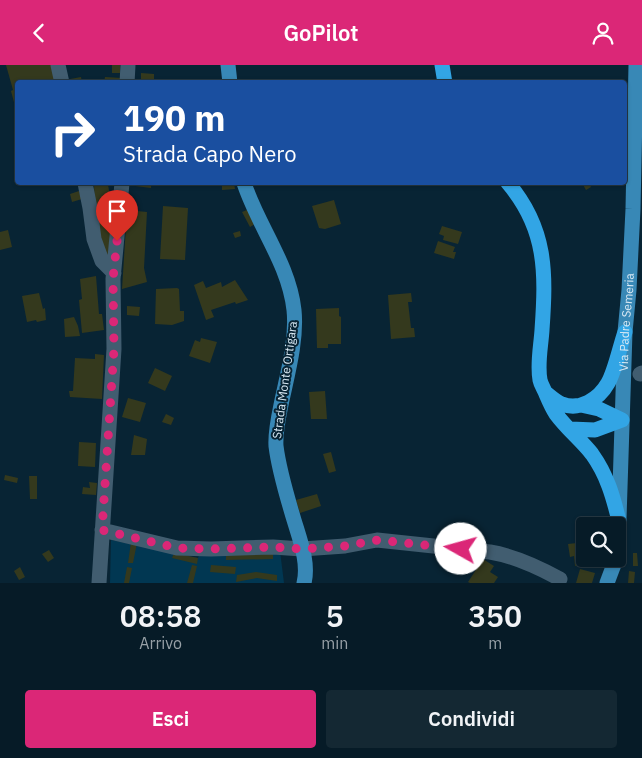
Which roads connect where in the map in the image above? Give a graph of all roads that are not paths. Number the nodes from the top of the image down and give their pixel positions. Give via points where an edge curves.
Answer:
1 (58, 65) edge
2 (128, 65) edge
3 (228, 65) edge
4 (442, 65) edge
5 (636, 65) edge
6 (61, 80) edge
7 (127, 80) edge
8 (230, 80) edge
9 (444, 80) edge
10 (630, 89) edge
11 (629, 179) edge
12 (85, 185) edge
13 (122, 185) edge
14 (245, 185) edge
15 (510, 185) edge
16 (114, 273) junction
17 (625, 332) junction
18 (546, 393) junction
19 (581, 405) junction
20 (622, 420) junction
21 (570, 429) junction
22 (619, 517) edge
23 (620, 517) edge
24 (102, 530) junction
25 (302, 549) junction
26 (613, 567) edge
27 (560, 579) dead end
28 (99, 583) edge
29 (304, 583) edge
30 (607, 583) edge

1 - 6 street
2 - 7 street
3 - 8 main road
4 - 9 highway
5 - 10 main road, Via Padre Semeria
10 - 11 main road, Via Padre Semeria
11 - 17 main road, Via Padre Semeria via 630,282
12 - 16 street via 94,239 102,261
13 - 16 street
14 - 25 main road, Strada Monte Ortigara via 282,266 294,310 294,331 276,444
15 - 18 highway via 536,230 544,265 540,380
16 - 24 street via 114,349
17 - 19 highway via 609,382 594,398
17 - 20 main road, Via Padre Semeria
18 - 19 highway via 563,405
18 - 21 highway via 556,414
19 - 20 highway
20 - 21 highway via 595,430
20 - 23 main road, Via Padre Semeria
21 - 22 highway via 605,475
24 - 25 street via 177,548
24 - 28 street
25 - 27 street via 378,540 490,552 541,568
25 - 29 main road, Strada Monte Ortigara via 307,574
26 - 30 main road

